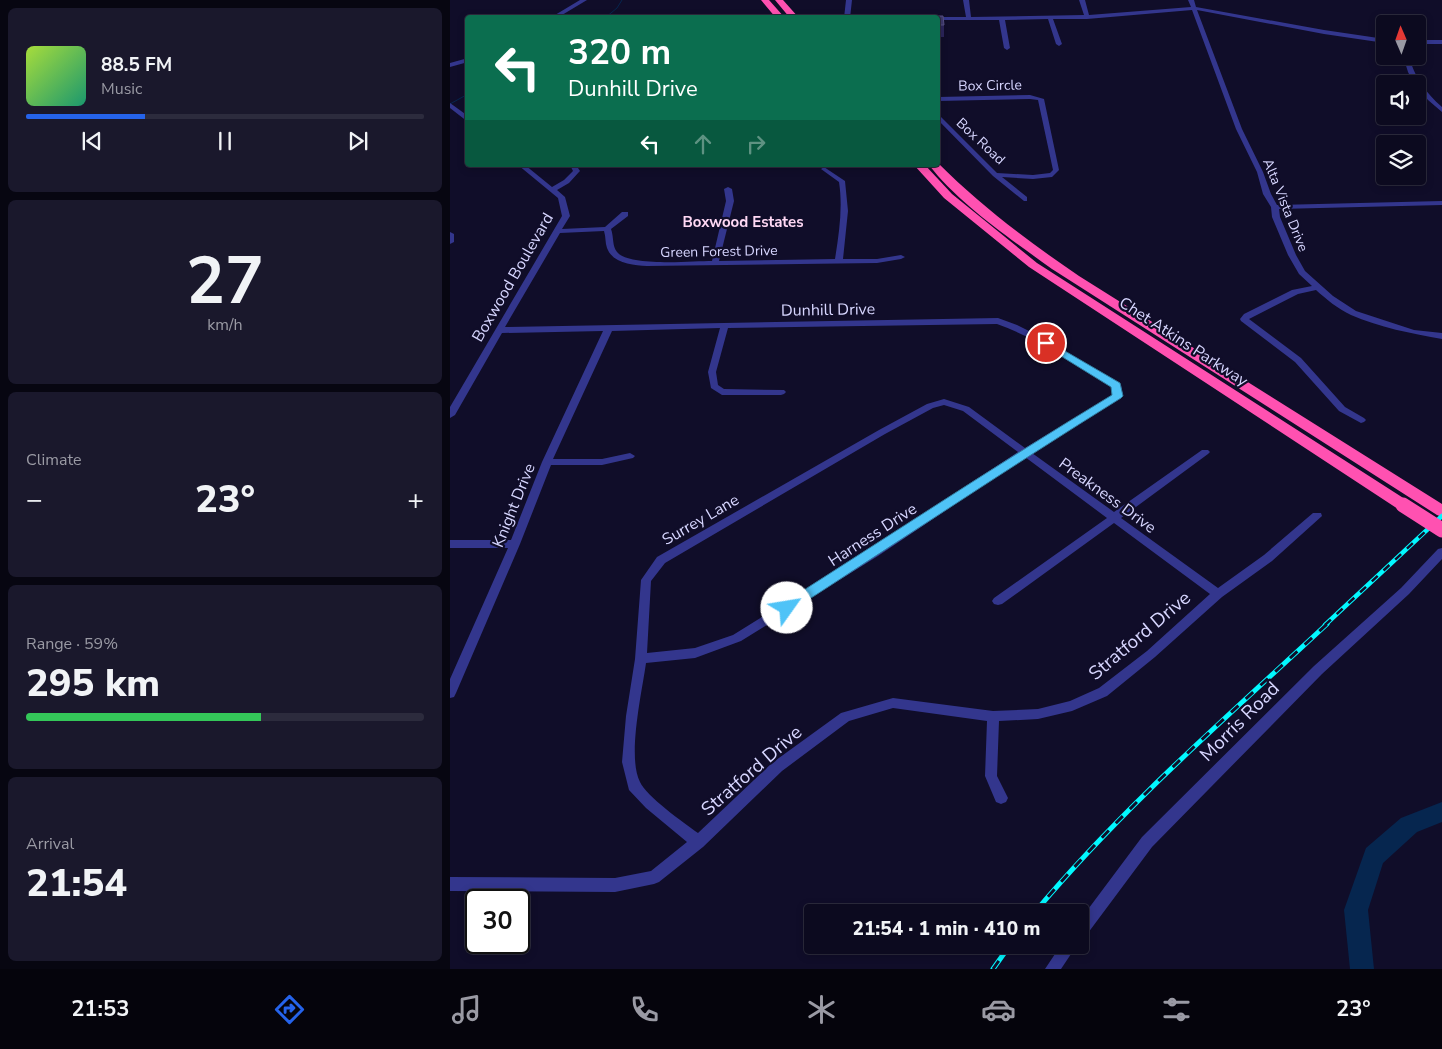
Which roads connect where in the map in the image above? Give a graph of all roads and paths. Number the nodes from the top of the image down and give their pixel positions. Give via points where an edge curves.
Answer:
1 (584, 0) edge
2 (764, 0) edge
3 (781, 0) edge
4 (848, 0) edge
5 (966, 0) edge
6 (1082, 0) edge
7 (1191, 0) edge
8 (1195, 8) junction
9 (557, 15) edge
10 (778, 15) edge
11 (793, 15) edge
12 (847, 15) edge
13 (1087, 17) junction
14 (1050, 18) junction
15 (940, 19) edge
16 (968, 19) junction
17 (1002, 19) junction
18 (1376, 39) edge
19 (1426, 42) edge
20 (1442, 42) edge
21 (1059, 44) dead end
22 (1007, 48) dead end
23 (465, 61) edge
24 (450, 65) edge
25 (1409, 65) edge
26 (940, 99) edge
27 (453, 108) edge
28 (1442, 110) edge
29 (465, 118) edge
30 (940, 119) edge
31 (1053, 159) joint
32 (524, 167) edge
33 (574, 167) edge
34 (921, 167) edge
35 (936, 167) edge
36 (824, 169) dead end
37 (995, 175) junction
38 (553, 189) junction
39 (728, 189) dead end
40 (1024, 199) dead end
41 (1442, 203) edge
42 (1275, 208) junction
43 (625, 214) dead end
44 (608, 229) junction
45 (558, 231) junction
46 (450, 234) edge
47 (450, 242) edge
48 (901, 257) dead end
49 (714, 262) junction
50 (839, 262) junction
51 (1317, 287) junction
52 (724, 325) junction
53 (499, 330) junction
54 (608, 330) junction
55 (1442, 336) edge
56 (781, 392) dead end
57 (1106, 403) joint
58 (954, 405) joint
59 (450, 415) edge
60 (1361, 420) dead end
61 (1205, 452) dead end
62 (1024, 453) junction
63 (630, 456) dead end
64 (547, 462) junction
65 (1442, 510) edge
66 (1317, 516) dead end
67 (1115, 518) junction
68 (1442, 530) edge
69 (450, 544) edge
70 (515, 544) junction
71 (1442, 552) edge
72 (1218, 594) junction
73 (998, 601) dead end
74 (641, 659) junction
75 (450, 693) edge
76 (993, 716) junction
77 (1001, 798) dead end
78 (698, 842) junction
79 (450, 884) edge
80 (1089, 920) edge
81 (1063, 954) edge
82 (1052, 969) edge

1 - 9 street
2 - 10 highway
3 - 11 highway
4 - 12 street
5 - 16 street
6 - 13 street
7 - 8 street, Alta Vista Drive
8 - 13 street
8 - 18 street
8 - 42 street, Alta Vista Drive via 1239,130
13 - 14 street
14 - 17 street
14 - 21 street
15 - 16 street
16 - 17 street
17 - 22 street
19 - 20 street
23 - 24 street
25 - 28 street via 1422,90
26 - 31 street, Box Circle via 1041,99
27 - 29 street
30 - 37 street, Box Road
31 - 37 street, Box Road via 1056,170 1052,175
32 - 38 street, Boxwood Boulevard
33 - 38 street via 577,171 573,176
34 - 68 highway, Chet Atkins Parkway, bridge via 948,196 1033,265
35 - 65 highway, Chet Atkins Parkway via 1016,238 1074,279
36 - 50 street via 842,181 844,192 846,205
37 - 40 street
38 - 45 street, Boxwood Boulevard via 561,197 566,216
39 - 49 street via 730,201
41 - 42 street
42 - 51 street, Alta Vista Drive via 1292,256
43 - 44 street
44 - 45 street
44 - 49 street, Green Forest Drive via 611,249 628,261 667,265
45 - 53 street, Boxwood Boulevard
46 - 47 street
48 - 50 street, Green Forest Drive via 876,262
49 - 50 street, Green Forest Drive
51 - 55 street, Alta Vista Drive via 1352,313 1412,332
51 - 60 street via 1295,292 1244,320 1298,360 1342,409
52 - 54 street, Dunhill Drive
52 - 56 street via 712,372 714,386 722,392
52 - 57 street, Dunhill Drive via 998,321 1062,352 1116,385 1118,396
53 - 54 street, Dunhill Drive
53 - 59 street, Boxwood Boulevard
54 - 64 street, Knight Drive
57 - 62 street, Harness Drive
58 - 62 street, Preakness Drive via 966,409
58 - 74 street, Surrey Lane via 944,402 930,406 890,427 661,560 646,580
61 - 67 street
62 - 67 street, Preakness Drive
62 - 74 street, Harness Drive via 737,638 695,653
63 - 64 street via 602,462
64 - 70 street, Knight Drive
66 - 72 street, Stratford Drive via 1268,558
67 - 72 street, Preakness Drive
67 - 73 street
69 - 70 street
70 - 75 street, Knight Drive
71 - 80 street, Morris Road via 1406,591 1318,670 1147,842
72 - 76 street, Stratford Drive via 1103,692 1072,706 1038,714
74 - 78 street, Surrey Lane via 628,762 634,786
76 - 77 street via 991,776
76 - 78 street, Stratford Drive via 892,702 845,717 777,767
78 - 79 street, Stratford Drive via 654,877 615,885
81 - 82 street

